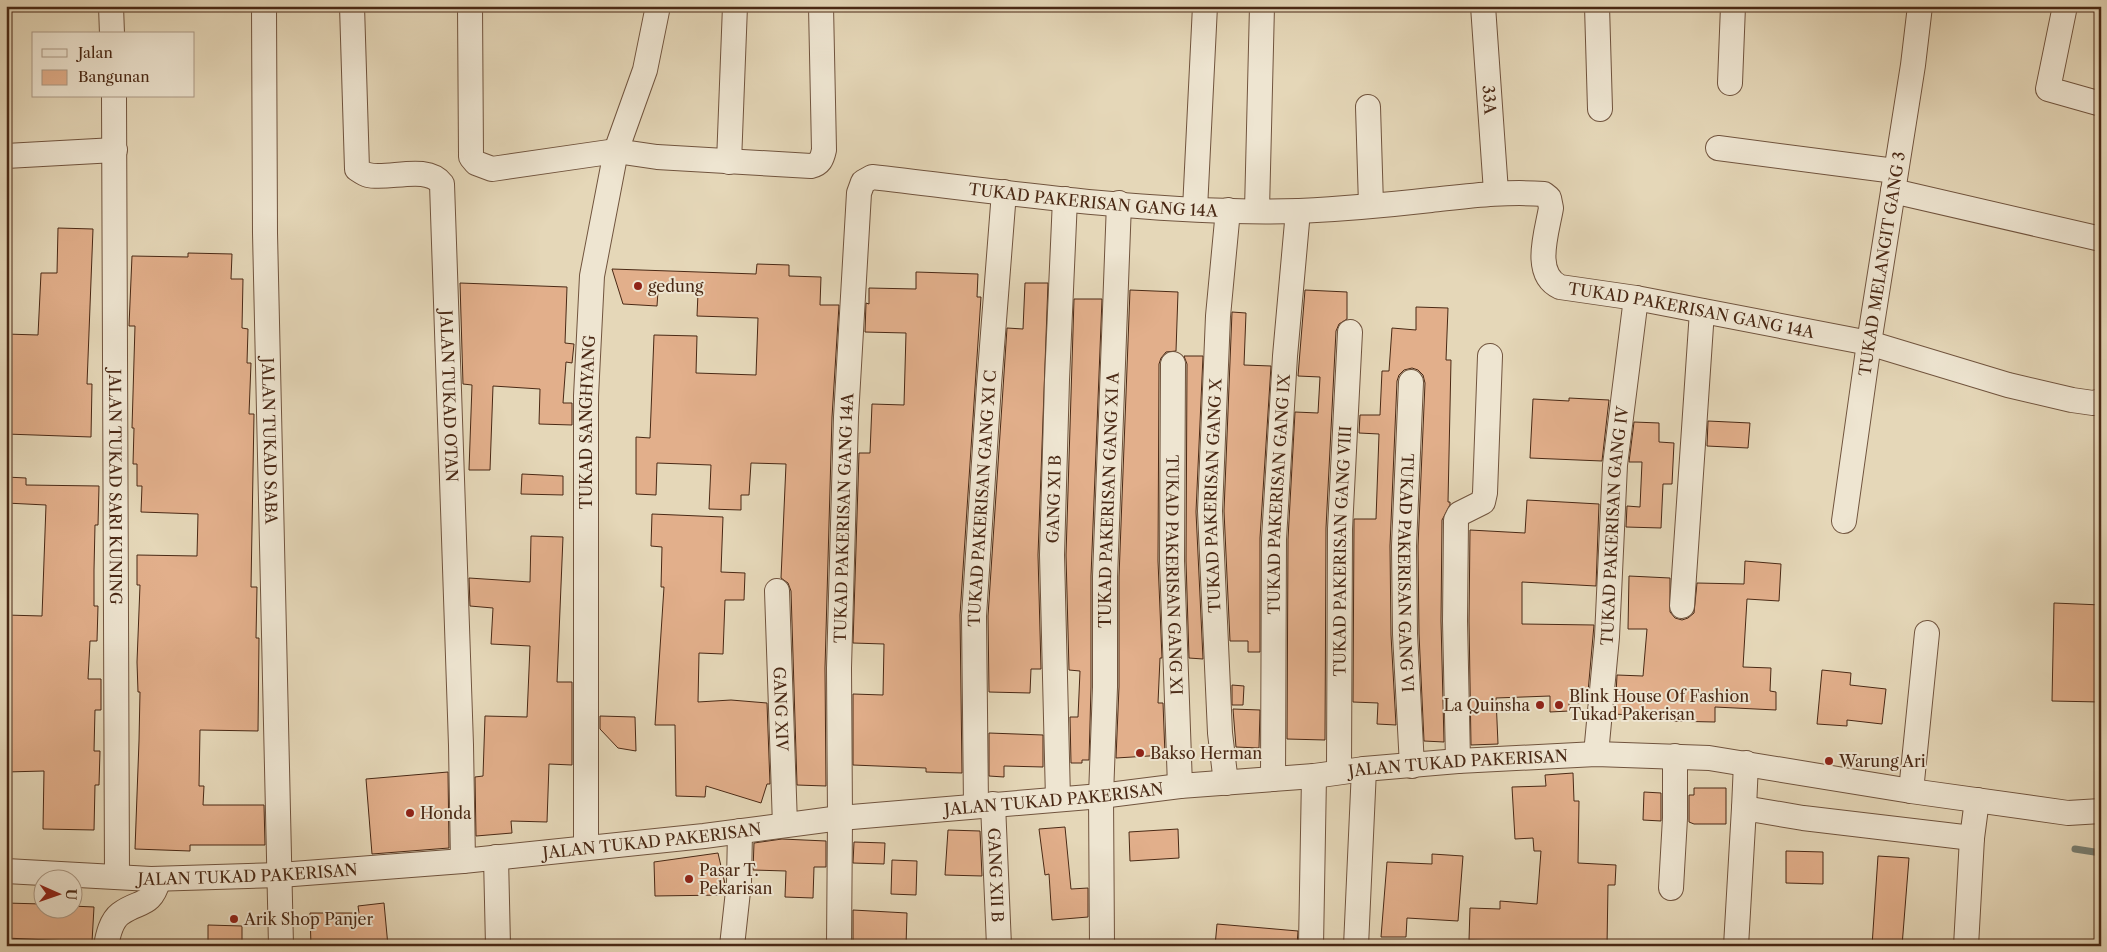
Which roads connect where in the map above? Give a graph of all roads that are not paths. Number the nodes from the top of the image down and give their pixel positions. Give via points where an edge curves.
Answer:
1 (111, 6) edge
2 (264, 6) edge
3 (352, 6) edge
4 (470, 6) edge
5 (658, 6) edge
6 (735, 6) edge
7 (821, 6) edge
8 (1205, 6) edge
9 (1262, 6) edge
10 (1483, 6) edge
11 (1597, 6) edge
12 (1733, 6) edge
13 (1920, 6) edge
14 (2065, 6) edge
15 (112, 32) edge
16 (1730, 83) dead end
17 (114, 98) edge
18 (2101, 104) edge
19 (1368, 107) dead end
20 (1600, 109) dead end
21 (1718, 148) dead end
22 (115, 150) junction
23 (616, 151) junction
24 (6, 156) edge
25 (729, 162) junction
26 (1894, 181) junction
27 (1004, 192) junction
28 (1496, 192) junction
29 (1065, 199) junction
30 (1119, 204) junction
31 (1371, 205) junction
32 (1195, 209) junction
33 (1228, 210) junction
34 (1257, 210) junction
35 (1298, 211) junction
36 (2101, 239) edge
37 (1636, 298) junction
38 (1702, 311) junction
39 (1350, 332) dead end
40 (1869, 343) junction
41 (1490, 356) dead end
42 (1173, 364) dead end
43 (1411, 382) dead end
44 (2101, 401) edge
45 (1844, 521) dead end
46 (777, 591) dead end
47 (1682, 606) dead end
48 (1927, 633) dead end
49 (1596, 754) junction
50 (1675, 756) junction
51 (1458, 760) junction
52 (1746, 763) junction
53 (1412, 766) junction
54 (1364, 769) junction
55 (1339, 771) junction
56 (1314, 776) junction
57 (1273, 779) junction
58 (1226, 783) junction
59 (1180, 786) junction
60 (1911, 790) junction
61 (1101, 796) junction
62 (1058, 799) junction
63 (1977, 800) junction
64 (985, 805) junction
65 (1744, 808) junction
66 (2101, 811) edge
67 (840, 818) junction
68 (785, 825) junction
69 (740, 830) junction
70 (1972, 838) junction
71 (586, 847) junction
72 (496, 857) junction
73 (464, 861) junction
74 (6, 871) edge
75 (280, 875) junction
76 (117, 877) junction
77 (159, 879) junction
78 (1671, 888) dead end
79 (839, 926) edge
80 (106, 946) edge
81 (281, 946) edge
82 (498, 946) edge
83 (732, 946) edge
84 (999, 946) edge
85 (1102, 946) edge
86 (1311, 946) edge
87 (1356, 946) edge
88 (1736, 946) edge
89 (1966, 946) edge

1 - 15 street
2 - 75 street, JALAN TUKAD SABA via 265,243
3 - 73 street, JALAN TUKAD OTAN via 357,169 367,175 425,174 437,177 442,184
4 - 23 street via 472,157 476,163 492,169
5 - 23 street, TUKAD SANGHYANG via 645,70
6 - 25 street
7 - 25 street via 822,158 811,166
8 - 32 street
9 - 34 street
10 - 28 street, 33A
11 - 20 street
12 - 16 street
13 - 26 street, TUKAD MELANGIT GANG 3
14 - 18 street via 2048,89
17 - 22 street, JALAN TUKAD SARI KUNING
19 - 31 street
21 - 26 street
22 - 24 street
22 - 76 street, JALAN TUKAD SARI KUNING
23 - 25 street
23 - 71 street, TUKAD SANGHYANG via 592,276 586,396
26 - 36 street
26 - 40 street, TUKAD MELANGIT GANG 3
27 - 29 street, TUKAD PAKERISAN GANG 14A
27 - 64 street, TUKAD PAKERISAN GANG XI C via 975,606
27 - 67 street, TUKAD PAKERISAN GANG 14A via 872,177 863,182 859,193 846,417 838,668
28 - 31 street, TUKAD PAKERISAN GANG 14A
28 - 37 street, TUKAD PAKERISAN GANG 14A via 1544,194 1549,198 1551,208 1544,270 1552,283 1560,287
29 - 30 street, TUKAD PAKERISAN GANG 14A
29 - 62 street, GANG XI B via 1052,555
30 - 32 street, TUKAD PAKERISAN GANG 14A
30 - 61 street, TUKAD PAKERISAN GANG XI A
31 - 35 street, TUKAD PAKERISAN GANG 14A
32 - 33 street, TUKAD PAKERISAN GANG 14A
33 - 34 street, TUKAD PAKERISAN GANG 14A
33 - 58 street, TUKAD PAKERISAN GANG X via 1218,316 1210,511 1219,713
34 - 35 street, TUKAD PAKERISAN GANG 14A
35 - 57 street, TUKAD PAKERISAN GANG IX via 1284,356 1274,539
37 - 38 street, TUKAD PAKERISAN GANG 14A
37 - 49 street, TUKAD PAKERISAN GANG IV via 1615,465 1607,637
38 - 40 street, TUKAD PAKERISAN GANG 14A
38 - 47 street
39 - 55 street, TUKAD PAKERISAN GANG VIII via 1340,529
40 - 44 street, TUKAD PAKERISAN GANG 14A via 2072,400
40 - 45 street, TUKAD MELANGIT GANG 3
41 - 51 street via 1485,493 1483,502 1459,514 1456,520
42 - 59 street, TUKAD PAKERISAN GANG XI via 1172,561
43 - 53 street, TUKAD PAKERISAN GANG VI via 1404,555
46 - 68 street, GANG XIV
48 - 60 street
49 - 50 street, JALAN TUKAD PAKERISAN
49 - 51 street, JALAN TUKAD PAKERISAN
50 - 52 street, JALAN TUKAD PAKERISAN
50 - 78 street
51 - 53 street, JALAN TUKAD PAKERISAN
52 - 60 street, JALAN TUKAD PAKERISAN
52 - 65 street
53 - 54 street, JALAN TUKAD PAKERISAN
54 - 55 street, JALAN TUKAD PAKERISAN
54 - 87 street
55 - 56 street, JALAN TUKAD PAKERISAN
56 - 57 street, JALAN TUKAD PAKERISAN
56 - 86 street
57 - 58 street, JALAN TUKAD PAKERISAN
58 - 59 street, JALAN TUKAD PAKERISAN
59 - 61 street, JALAN TUKAD PAKERISAN
60 - 63 street, JALAN TUKAD PAKERISAN
61 - 62 street, JALAN TUKAD PAKERISAN
61 - 85 street, TUKAD PAKERISAN GANG XI A
62 - 64 street, JALAN TUKAD PAKERISAN
63 - 66 street, JALAN TUKAD PAKERISAN via 2068,813
63 - 70 street
64 - 67 street, JALAN TUKAD PAKERISAN
64 - 84 street, GANG XII B via 997,879
65 - 70 street
65 - 88 street
67 - 68 street, JALAN TUKAD PAKERISAN
67 - 79 street, TUKAD PAKERISAN GANG 14A
68 - 69 street, JALAN TUKAD PAKERISAN
69 - 71 street, JALAN TUKAD PAKERISAN
69 - 83 street via 739,882
70 - 89 street
71 - 72 street, JALAN TUKAD PAKERISAN
72 - 73 street, JALAN TUKAD PAKERISAN
72 - 82 street
73 - 75 street, JALAN TUKAD PAKERISAN
74 - 76 street, JALAN TUKAD PAKERISAN
75 - 77 street, JALAN TUKAD PAKERISAN
75 - 81 street, JALAN TUKAD SABA
76 - 77 street, JALAN TUKAD PAKERISAN
77 - 80 street via 155,893 145,902 119,914 110,929

